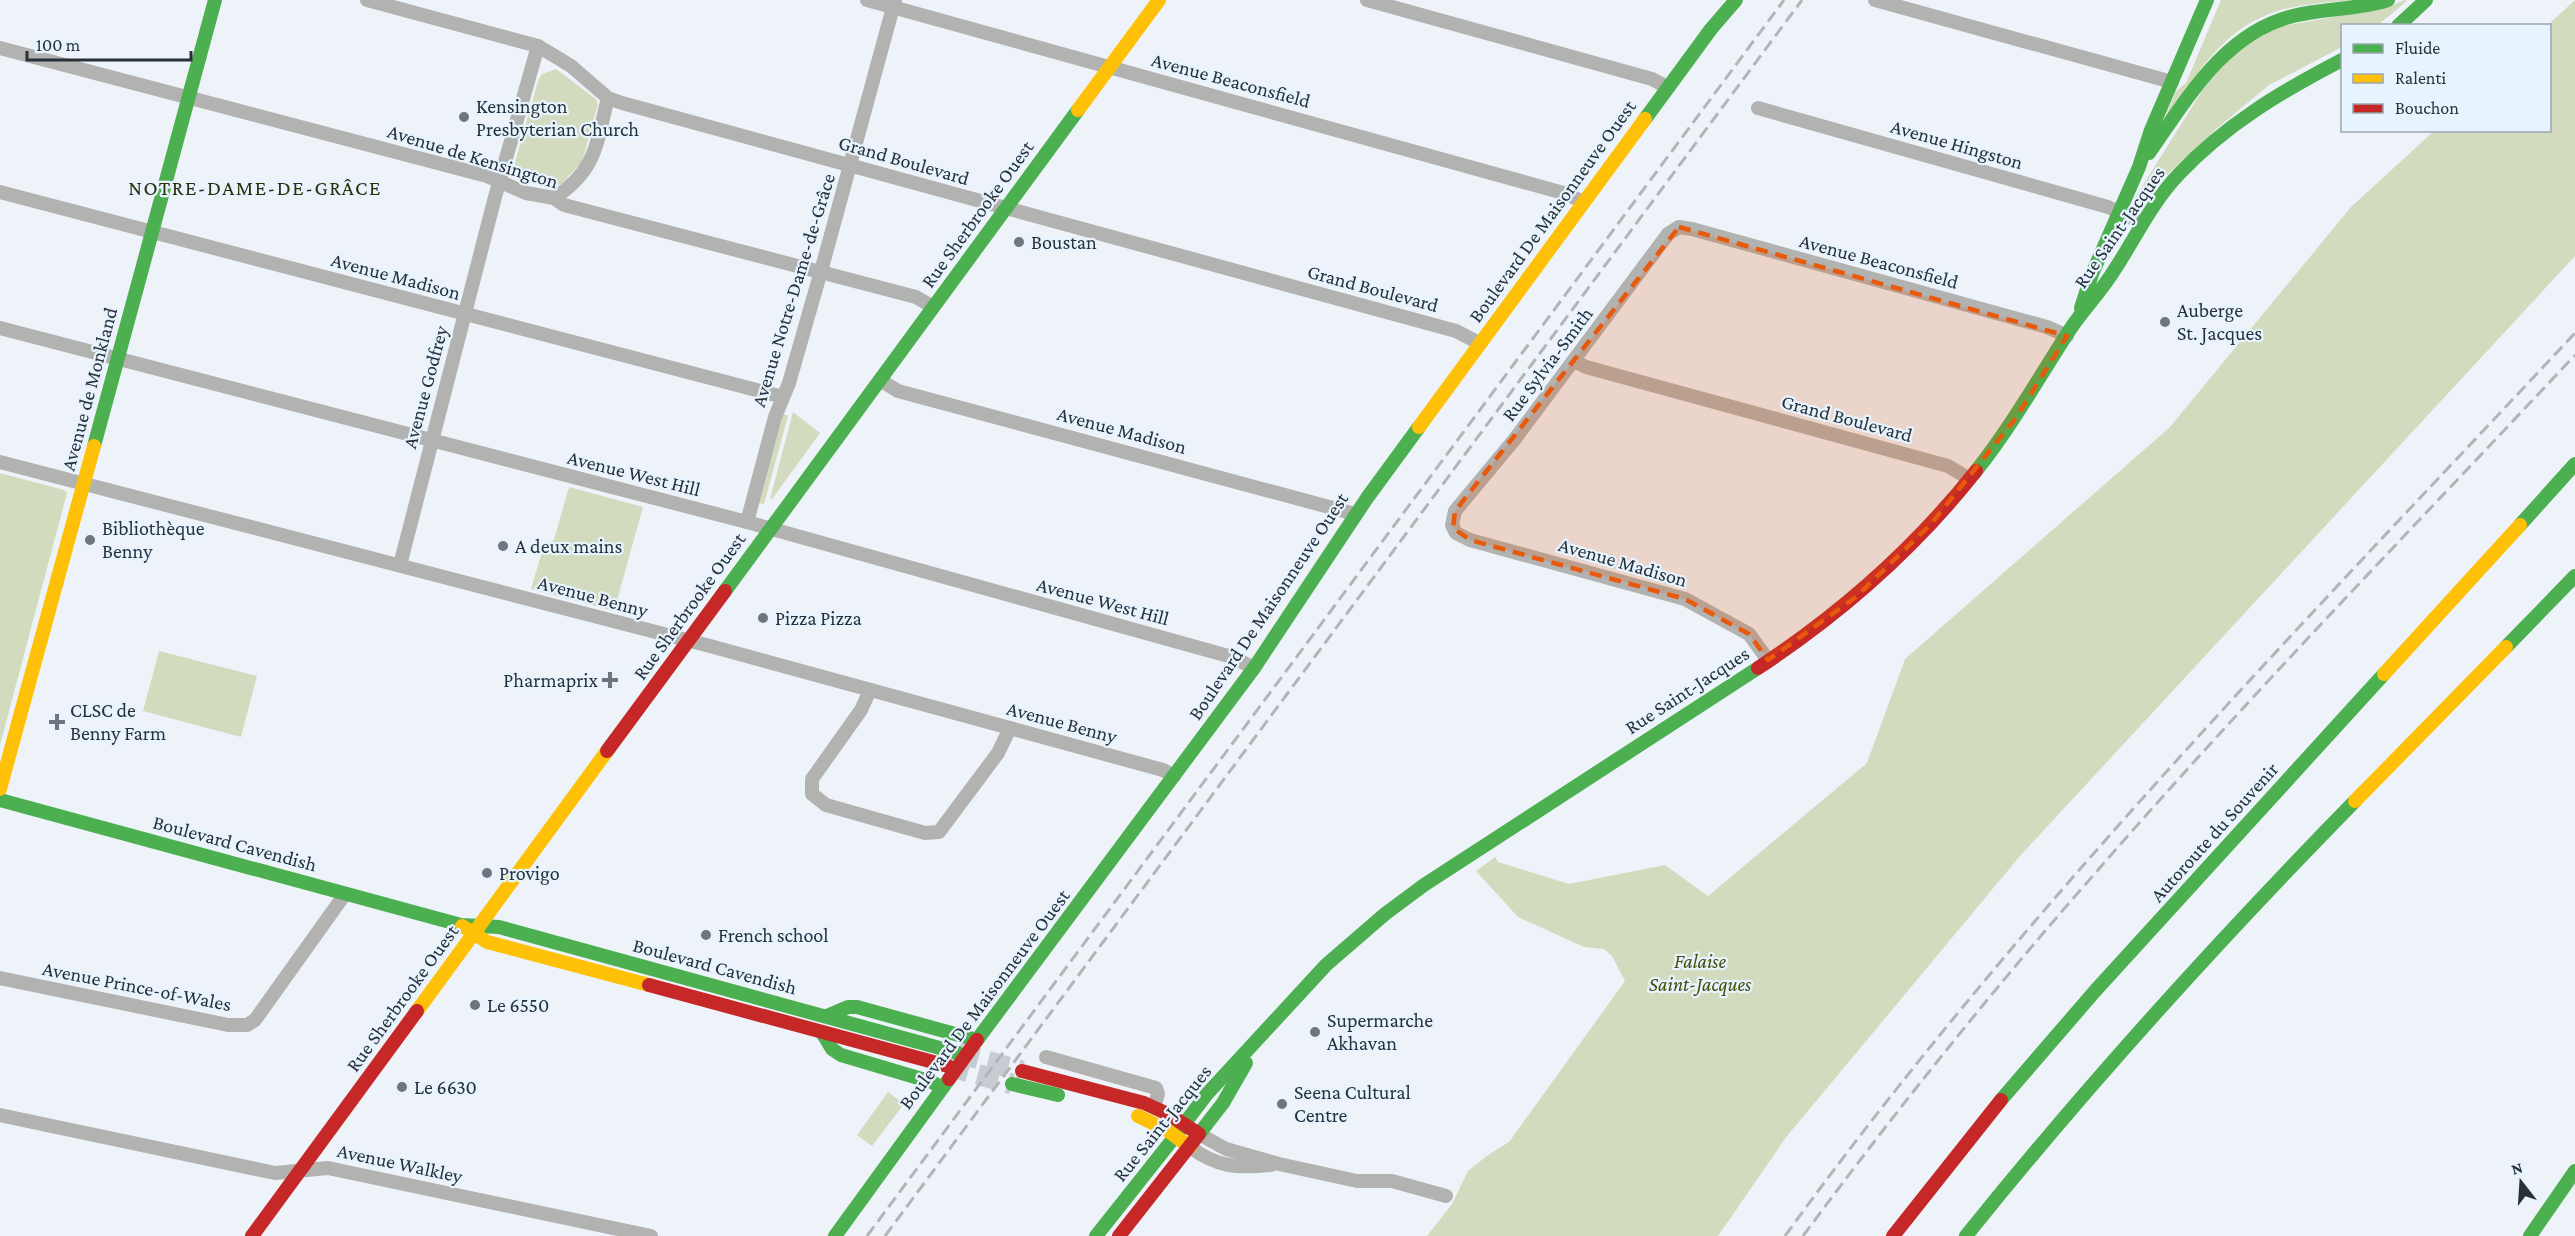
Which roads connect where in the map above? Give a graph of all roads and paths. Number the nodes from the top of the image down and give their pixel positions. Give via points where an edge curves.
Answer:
1 (215, 0) edge
2 (367, 0) edge
3 (867, 0) edge
4 (1159, 0) edge
5 (1366, 0) edge
6 (1736, 0) edge
7 (1875, 0) edge
8 (2207, 0) edge
9 (2388, 0) edge
10 (2426, 0) edge
11 (894, 4) edge
12 (2400, 24) edge
13 (538, 46) junction
14 (0, 48) edge
15 (2341, 61) edge
16 (1110, 67) junction
17 (2172, 82) junction
18 (1667, 87) junction
19 (188, 97) junction
20 (608, 98) junction
21 (1758, 108) dead end
22 (850, 165) junction
23 (2139, 167) junction
24 (500, 181) junction
25 (0, 192) edge
26 (554, 198) junction
27 (1582, 202) junction
28 (1006, 208) junction
29 (2120, 212) junction
30 (2142, 223) junction
31 (1678, 227) joint
32 (152, 232) junction
33 (820, 273) junction
34 (933, 307) junction
35 (464, 314) junction
36 (2078, 318) junction
37 (0, 328) edge
38 (2067, 336) junction
39 (1479, 343) junction
40 (117, 359) junction
41 (1574, 361) junction
42 (880, 380) junction
43 (783, 397) junction
44 (431, 440) junction
45 (0, 462) edge
46 (2575, 464) edge
47 (1968, 478) junction
48 (84, 483) junction
49 (1355, 514) junction
50 (747, 522) junction
51 (1453, 528) joint
52 (770, 529) junction
53 (400, 565) junction
54 (2575, 576) edge
55 (688, 641) junction
56 (1768, 660) junction
57 (1254, 668) junction
58 (870, 690) junction
59 (1010, 728) junction
60 (1174, 776) junction
61 (0, 789) edge
62 (0, 800) edge
63 (345, 894) junction
64 (477, 930) junction
65 (0, 978) edge
66 (827, 1017) junction
67 (823, 1034) junction
68 (1261, 1037) junction
69 (977, 1040) junction
70 (958, 1053) tunnel mouth
71 (1046, 1058) dead end
72 (1022, 1071) tunnel mouth
73 (947, 1078) junction
74 (1012, 1083) tunnel mouth
75 (1154, 1107) junction
76 (0, 1115) edge
77 (1184, 1124) junction
78 (1199, 1134) junction
79 (1175, 1136) junction
80 (1190, 1147) junction
81 (1280, 1164) junction
82 (301, 1171) junction
83 (2575, 1171) edge
84 (1446, 1196) dead end
85 (252, 1236) edge
86 (651, 1236) edge
87 (835, 1236) edge
88 (1096, 1236) edge
89 (1119, 1236) edge
90 (1893, 1236) edge
91 (1966, 1236) edge
92 (2530, 1236) edge

1 - 19 main road, Avenue de Monkland
2 - 13 street, Grand Boulevard
3 - 11 street, Avenue Beaconsfield
4 - 16 main road, Rue Sherbrooke Ouest
5 - 18 street via 1652,79
6 - 18 main road, Boulevard De Maisonneuve Ouest
7 - 17 street
8 - 17 main road
9 - 23 main road, Rue Saint-Jacques via 2353,9 2296,15 2251,32 2214,64
10 - 12 main road
11 - 16 street, Avenue Beaconsfield
11 - 22 street, Avenue Notre-Dame-de-Grâce
13 - 20 street, Grand Boulevard via 571,66
13 - 24 street, Avenue Godfrey
14 - 19 street, Avenue de Kensington
15 - 30 main road, Rue Saint-Jacques via 2277,93 2230,126 2176,177
16 - 27 street, Avenue Beaconsfield via 1567,194
16 - 28 main road, Rue Sherbrooke Ouest
17 - 23 main road
18 - 27 main road, Boulevard De Maisonneuve Ouest
19 - 24 street, Avenue de Kensington
19 - 32 main road, Avenue de Monkland
20 - 22 street, Grand Boulevard
20 - 26 street via 591,162 573,184
21 - 29 street, Avenue Hingston
22 - 28 street, Grand Boulevard
22 - 33 street, Avenue Notre-Dame-de-Grâce
23 - 29 main road, Rue Saint-Jacques
24 - 26 street, Avenue de Kensington via 526,193
24 - 35 street, Avenue Godfrey
25 - 32 street, Avenue Madison
26 - 33 street, Avenue de Kensington via 564,205
27 - 39 main road, Boulevard De Maisonneuve Ouest
28 - 34 main road, Rue Sherbrooke Ouest
28 - 39 street, Grand Boulevard via 1456,331
29 - 30 street, Avenue Hingston
29 - 36 main road, Rue Saint-Jacques via 2092,274
30 - 36 main road, Rue Saint-Jacques via 2107,282
31 - 38 street, Avenue Beaconsfield via 2047,327
31 - 41 street, Rue Sylvia-Smith via 1668,234
32 - 35 street, Avenue Madison
32 - 40 main road, Avenue de Monkland
33 - 34 street, Avenue de Kensington via 916,297
33 - 43 street, Avenue Notre-Dame-de-Grâce
34 - 42 main road, Rue Sherbrooke Ouest
35 - 43 street, Avenue Madison
35 - 44 street, Avenue Godfrey
36 - 38 main road, Rue Saint-Jacques
37 - 40 street, Avenue West Hill
38 - 47 main road, Rue Saint-Jacques via 2016,418
39 - 49 main road, Boulevard De Maisonneuve Ouest
40 - 44 street, Avenue West Hill
40 - 48 main road, Avenue de Monkland
41 - 47 street, Grand Boulevard via 1948,466
41 - 51 street, Rue Sylvia-Smith via 1455,512
42 - 49 street, Avenue Madison via 898,391
42 - 52 main road, Rue Sherbrooke Ouest
43 - 50 street, Avenue Notre-Dame-de-Grâce
44 - 50 street, Avenue West Hill
44 - 53 street, Avenue Godfrey
45 - 48 street, Avenue Benny
46 - 90 main road, Autoroute du Souvenir via 2095,991 2007,1092
47 - 56 main road, Rue Saint-Jacques via 1921,535 1880,575 1832,616
48 - 53 street, Avenue Benny
48 - 61 main road, Avenue de Monkland
49 - 57 main road, Boulevard De Maisonneuve Ouest
50 - 52 street, Avenue West Hill
51 - 56 street, Avenue Madison via 1470,540 1685,599 1749,634
52 - 55 main road, Rue Sherbrooke Ouest
52 - 57 street, Avenue West Hill via 1232,657
53 - 55 street, Avenue Benny
54 - 91 main road via 2176,990 2074,1104
55 - 58 street, Avenue Benny
55 - 64 main road, Rue Sherbrooke Ouest
56 - 68 main road, Rue Saint-Jacques via 1397,904 1326,965
57 - 60 main road, Boulevard De Maisonneuve Ouest
58 - 59 street, Avenue Benny
58 - 59 street via 861,710 812,779 812,794 826,805 926,833 939,832 998,753
59 - 60 street, Avenue Benny
60 - 69 main road, Boulevard De Maisonneuve Ouest
62 - 63 main road, Boulevard Cavendish
63 - 64 main road, Boulevard Cavendish
63 - 65 street, Avenue Prince-of-Wales via 255,1020 247,1025 228,1025
64 - 66 main road, Boulevard Cavendish via 499,927
64 - 67 main road, Boulevard Cavendish via 487,942
64 - 82 main road, Rue Sherbrooke Ouest
66 - 69 main road via 844,1008 857,1007
66 - 70 main road, Boulevard Cavendish
67 - 73 main road, Boulevard Cavendish
67 - 73 main road via 841,1055 932,1082
68 - 77 main road, Rue Saint-Jacques
68 - 78 main road, Rue Saint-Jacques via 1223,1103
69 - 73 main road, Boulevard De Maisonneuve Ouest, bridge
71 - 75 street via 1155,1088 1158,1094
72 - 75 main road
73 - 87 main road, Boulevard De Maisonneuve Ouest
74 - 79 main road via 1135,1114
75 - 77 main road
76 - 82 street, Avenue Walkley via 275,1173
77 - 78 main road
77 - 79 main road, Rue Saint-Jacques
78 - 80 main road, Rue Saint-Jacques
78 - 81 street via 1233,1152
79 - 80 main road
79 - 88 main road, Rue Saint-Jacques
80 - 81 street via 1229,1166
80 - 89 main road, Rue Saint-Jacques
81 - 84 street via 1357,1181 1392,1181
82 - 85 main road, Rue Sherbrooke Ouest
82 - 86 street, Avenue Walkley via 328,1168
83 - 92 main road

